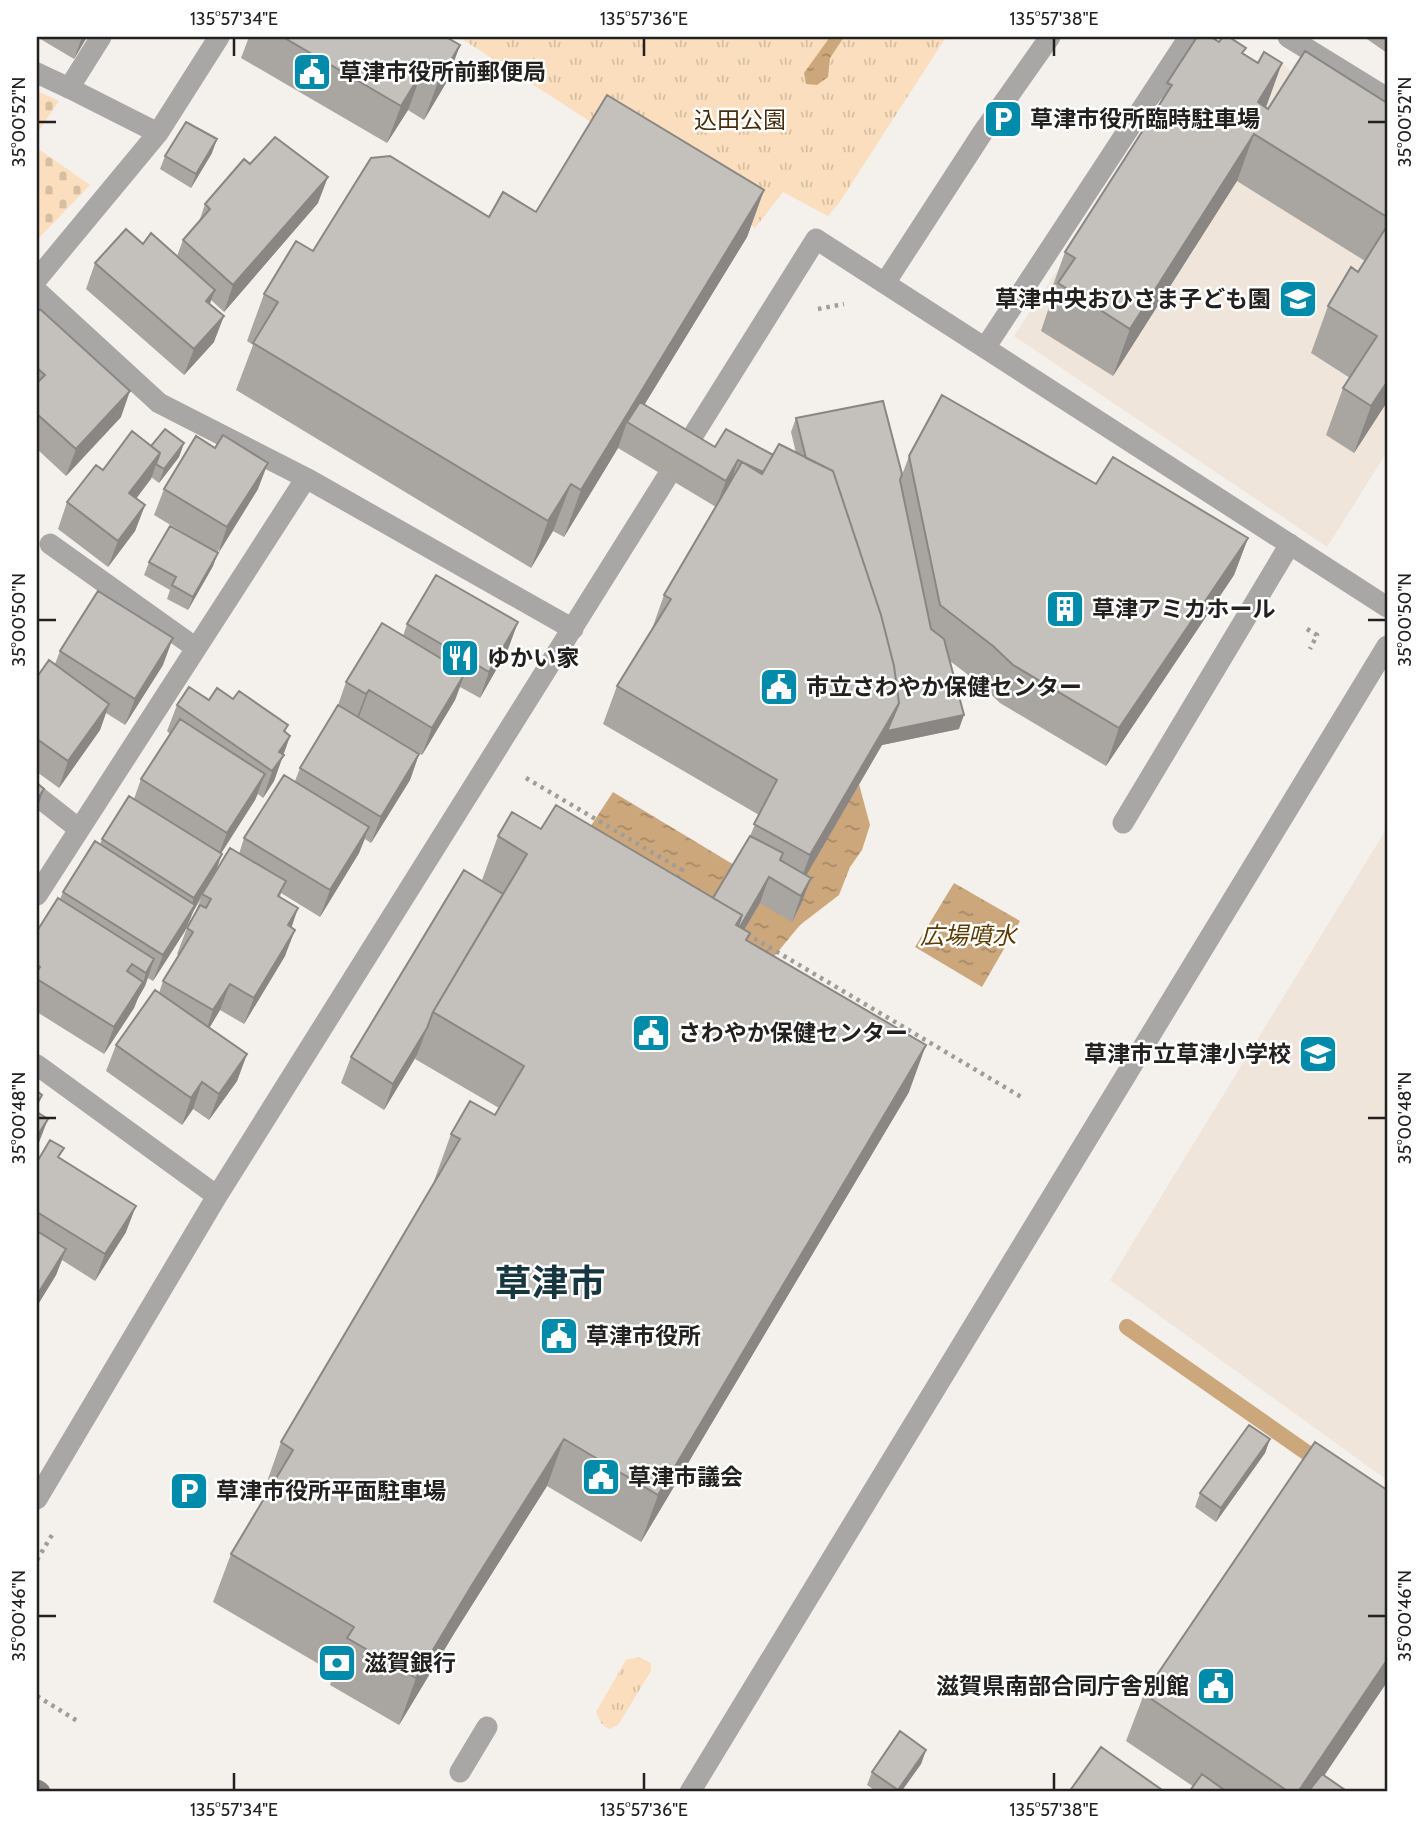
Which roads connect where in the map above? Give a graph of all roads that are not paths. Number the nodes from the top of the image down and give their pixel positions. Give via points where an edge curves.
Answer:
1 (101, 37) edge
2 (219, 37) edge
3 (1050, 37) edge
4 (1189, 37) edge
5 (1288, 37) edge
6 (37, 74) edge
7 (69, 88) junction
8 (1387, 97) edge
9 (158, 133) junction
10 (37, 279) edge
11 (885, 283) junction
12 (37, 291) edge
13 (985, 348) junction
14 (306, 478) junction
15 (50, 544) dead end
16 (1290, 544) junction
17 (1387, 607) edge
18 (573, 629) junction
19 (1387, 646) edge
20 (197, 648) junction
21 (37, 796) edge
22 (1124, 823) dead end
23 (79, 829) junction
24 (37, 895) edge
25 (37, 1065) edge
26 (217, 1196) junction
27 (37, 1499) edge
28 (487, 1727) dead end
29 (460, 1772) dead end
30 (690, 1792) edge

1 - 7 street
2 - 9 street
3 - 11 street
4 - 13 street
5 - 8 street
6 - 7 street
7 - 9 street
9 - 10 street
11 - 13 street
11 - 18 street via 816,239
12 - 14 street via 159,403
13 - 16 street
14 - 18 street
14 - 20 street
15 - 20 street
16 - 17 street
16 - 22 street
18 - 26 street
19 - 30 street
20 - 23 street
21 - 23 street
23 - 24 street
25 - 26 street
26 - 27 street
28 - 29 street

